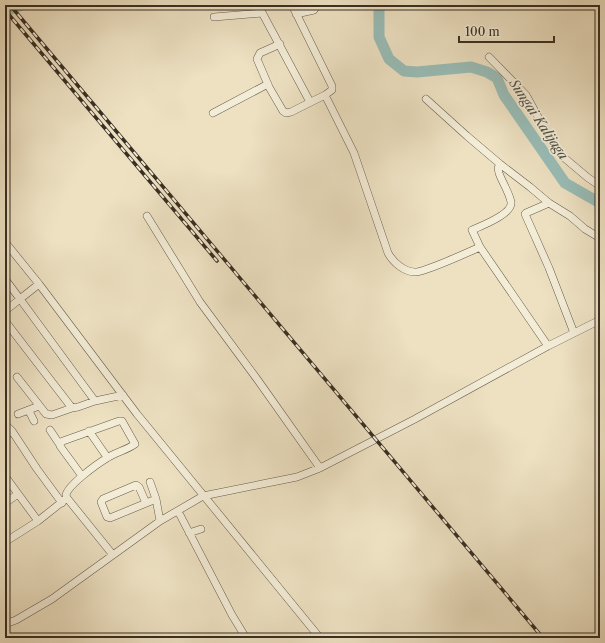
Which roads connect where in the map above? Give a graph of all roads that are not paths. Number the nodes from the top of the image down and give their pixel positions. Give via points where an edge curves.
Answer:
1 (258, 5) edge
2 (292, 5) edge
3 (317, 5) edge
4 (262, 13) junction
5 (296, 14) junction
6 (214, 17) dead end
7 (280, 44) junction
8 (490, 57) dead end
9 (268, 84) junction
10 (325, 95) junction
11 (426, 99) dead end
12 (310, 102) junction
13 (212, 113) dead end
14 (500, 164) junction
15 (600, 186) edge
16 (549, 203) junction
17 (147, 216) dead end
18 (600, 238) edge
19 (5, 242) edge
20 (480, 247) junction
21 (5, 279) edge
22 (39, 284) junction
23 (20, 299) junction
24 (5, 311) edge
25 (600, 320) edge
26 (5, 321) edge
27 (574, 333) junction
28 (548, 346) junction
29 (18, 377) dead end
30 (123, 395) junction
31 (95, 401) junction
32 (39, 406) junction
33 (72, 408) junction
34 (28, 410) junction
35 (18, 414) dead end
36 (34, 421) dead end
37 (8, 428) edge
38 (50, 430) dead end
39 (89, 431) junction
40 (5, 436) edge
41 (60, 445) junction
42 (107, 457) junction
43 (320, 468) junction
44 (5, 476) edge
45 (82, 476) junction
46 (150, 482) dead end
47 (18, 494) junction
48 (203, 496) junction
49 (156, 499) junction
50 (65, 500) junction
51 (5, 503) edge
52 (146, 503) junction
53 (178, 512) junction
54 (38, 521) junction
55 (160, 521) junction
56 (201, 529) dead end
57 (189, 533) junction
58 (5, 542) edge
59 (113, 555) junction
60 (5, 624) edge
61 (246, 638) edge
62 (320, 638) edge

1 - 4 street
2 - 5 street
3 - 5 street via 314,10
4 - 6 street
4 - 7 street
5 - 10 street via 332,86 332,90
7 - 9 street via 260,53 257,57
7 - 12 street
8 - 15 street via 526,96 561,155
9 - 12 street via 284,112
9 - 13 street
10 - 12 street
10 - 20 street via 354,153 392,260 406,269 418,272
11 - 14 street
14 - 16 street
14 - 20 street via 499,173 511,202 505,214 472,230
16 - 18 street
16 - 27 street via 525,214
17 - 43 street via 200,302
19 - 22 street
20 - 28 street
21 - 23 street
22 - 23 street
22 - 30 street
23 - 24 street
23 - 31 street
25 - 27 street
26 - 33 street
27 - 28 street
28 - 43 street
29 - 32 street
30 - 31 street
30 - 48 street
31 - 33 street
32 - 33 street via 49,415
32 - 34 street
34 - 35 street
34 - 36 street
37 - 40 street
37 - 50 street via 37,469
38 - 41 street
39 - 41 street via 63,440
39 - 42 street
39 - 42 street via 122,421 136,443
41 - 45 street
42 - 45 street
43 - 48 street via 297,477
44 - 47 street
45 - 50 street via 67,489
46 - 49 street
47 - 51 street
47 - 54 street
48 - 53 street
48 - 62 street
49 - 52 street
49 - 55 street
50 - 54 street
50 - 59 street
52 - 52 street via 110,518 107,517 101,502 136,486 139,487
53 - 55 street
53 - 57 street
54 - 58 street
55 - 59 street
56 - 57 street
57 - 61 street
59 - 60 street via 52,599

